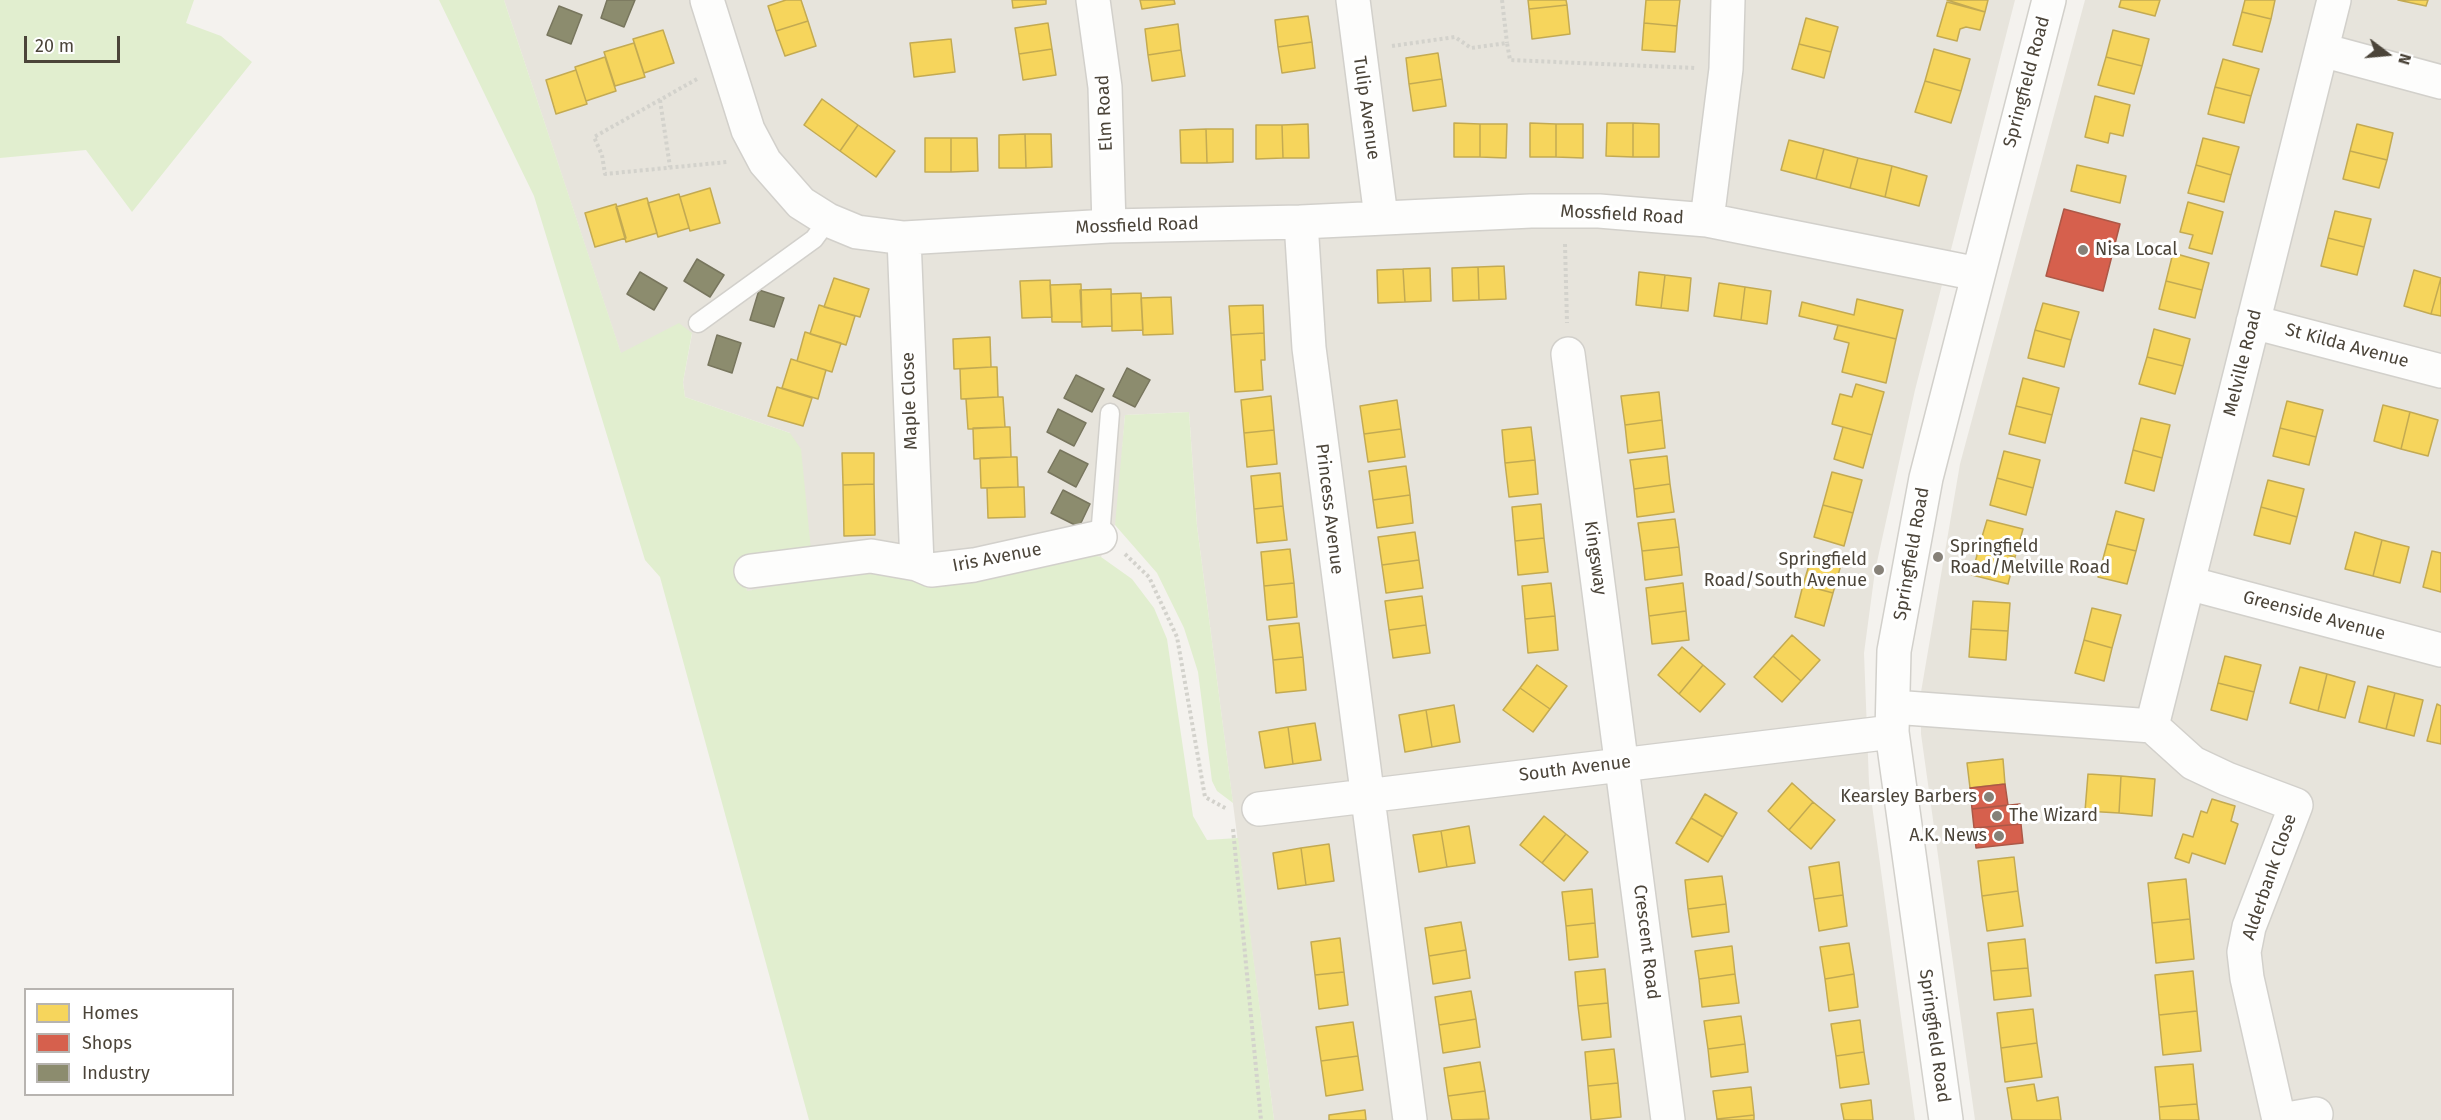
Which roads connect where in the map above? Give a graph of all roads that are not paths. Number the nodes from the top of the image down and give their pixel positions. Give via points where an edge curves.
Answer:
1 (707, 0) edge
2 (1093, 0) edge
3 (1353, 0) edge
4 (1728, 0) edge
5 (2049, 0) edge
6 (2334, 0) edge
7 (2322, 50) junction
8 (2441, 82) edge
9 (1381, 217) junction
10 (828, 220) junction
11 (1707, 220) junction
12 (1301, 222) junction
13 (1109, 226) junction
14 (904, 238) junction
15 (1977, 274) junction
16 (2253, 322) junction
17 (698, 323) dead end
18 (1568, 354) road end
19 (2441, 371) edge
20 (1110, 413) dead end
21 (1100, 537) joint
22 (917, 564) junction
23 (751, 571) dead end
24 (2188, 583) junction
25 (2441, 650) edge
26 (1892, 719) junction
27 (2152, 726) junction
28 (1623, 763) junction
29 (1365, 796) junction
30 (1245, 810) road end
31 (2316, 1114) dead end
32 (1410, 1120) edge
33 (1668, 1120) edge
34 (1946, 1120) edge
35 (2280, 1120) edge

1 - 10 street, Mossfield Road via 748,130 763,158 801,203
2 - 13 street, Elm Road via 1105,87
3 - 9 street, Tulip Avenue
4 - 11 street, Mossfield Road via 1726,69
5 - 15 street, Springfield Road
6 - 7 street, Melville Road
7 - 8 street
7 - 16 street, Melville Road
9 - 11 street, Mossfield Road via 1599,211
9 - 12 street, Mossfield Road
10 - 14 street, Mossfield Road via 857,232
10 - 17 lane via 814,239
11 - 15 street, Mossfield Road
12 - 13 street, Mossfield Road
12 - 29 street, Princess Avenue via 1309,348
13 - 14 street, Mossfield Road
14 - 22 street, Maple Close
15 - 26 street, Springfield Road via 1926,478 1894,651
16 - 19 street, St Kilda Avenue
16 - 24 street, Melville Road
18 - 28 street, Kingsway
20 - 21 lane
21 - 22 street, Iris Avenue via 974,565 931,570
22 - 23 street, Iris Avenue via 871,556
24 - 25 street, Greenside Avenue
24 - 27 street, Melville Road
26 - 27 street
26 - 28 street, South Avenue
26 - 34 street, Springfield Road
27 - 35 street, Alderbank Close via 2193,763 2295,805 2248,927 2244,952
28 - 29 street, South Avenue
28 - 33 street, Crescent Road
29 - 30 street, South Avenue
29 - 32 street
31 - 35 street, Alderbank Close

